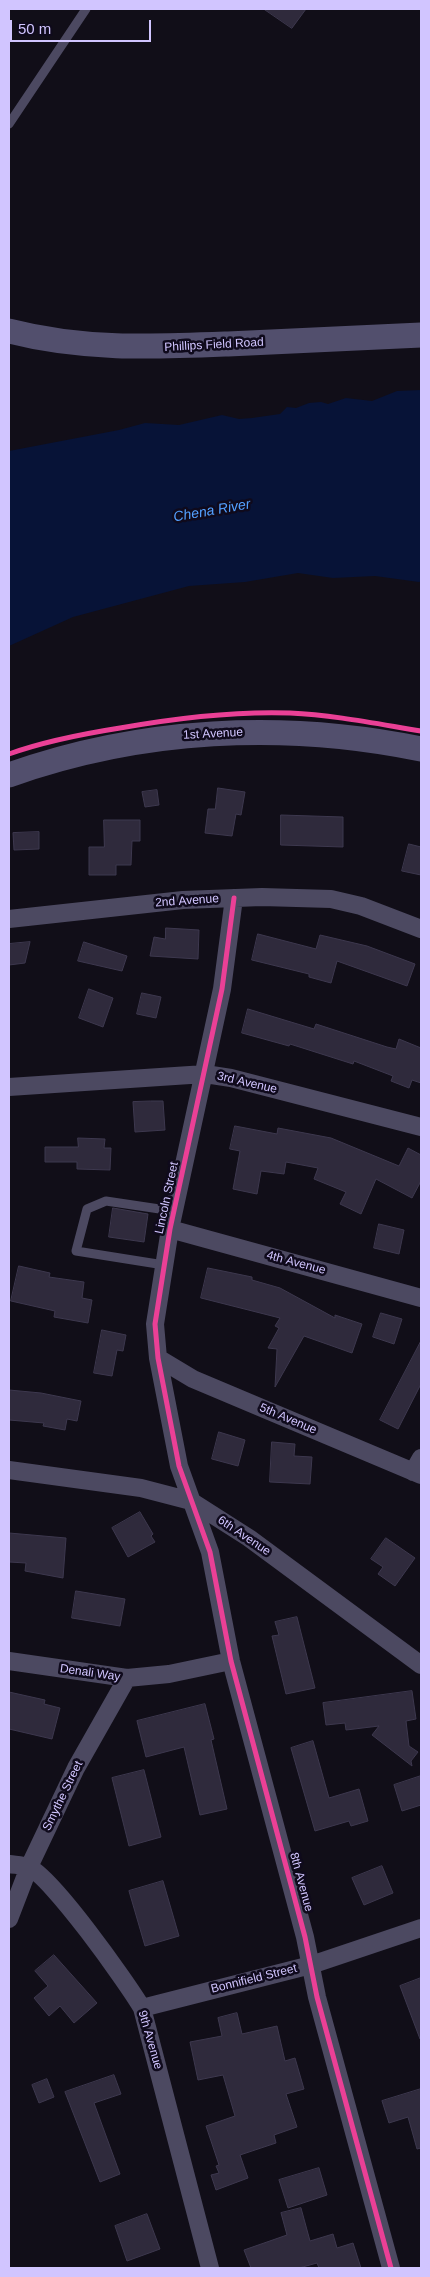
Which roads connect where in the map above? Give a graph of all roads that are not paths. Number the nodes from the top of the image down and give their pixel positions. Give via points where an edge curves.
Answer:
1 (86, 9) edge
2 (9, 124) edge
3 (9, 331) edge
4 (421, 335) edge
5 (421, 749) edge
6 (9, 775) edge
7 (234, 898) junction
8 (9, 919) edge
9 (421, 929) edge
10 (205, 1074) junction
11 (9, 1087) edge
12 (421, 1127) edge
13 (174, 1211) junction
14 (170, 1229) junction
15 (164, 1265) junction
16 (421, 1298) edge
17 (158, 1358) junction
18 (419, 1468) edge
19 (9, 1470) edge
20 (191, 1501) junction
21 (9, 1661) edge
22 (231, 1661) junction
23 (421, 1665) edge
24 (127, 1678) junction
25 (9, 1864) edge
26 (29, 1867) junction
27 (9, 1919) edge
28 (421, 1928) edge
29 (310, 1965) junction
30 (142, 2008) junction
31 (210, 2268) edge
32 (391, 2268) edge

1 - 2 lane
3 - 4 street, Phillips Field Road via 72,343 134,348
5 - 6 street, 1st Avenue via 393,743 276,733 169,736 66,756
7 - 8 street, 2nd Avenue via 183,900
7 - 9 street, 2nd Avenue via 331,899 361,906
7 - 10 street, Lincoln Street via 222,989
10 - 11 street, 3rd Avenue
10 - 12 street, 3rd Avenue
10 - 13 street, Lincoln Street
13 - 14 street, Lincoln Street
13 - 15 lane via 106,1201 87,1210 76,1251
14 - 15 street, Lincoln Street
14 - 16 street, 4th Avenue
15 - 17 street, Lincoln Street via 155,1324
17 - 18 street, 5th Avenue via 193,1379
17 - 20 street, Lincoln Street via 179,1466
19 - 20 street, 6th Avenue via 142,1488
20 - 22 street, 8th Avenue via 210,1552
20 - 23 street, 6th Avenue via 249,1538
21 - 24 street, Denali Way
22 - 24 street, Denali Way via 169,1674
22 - 29 street, 8th Avenue
24 - 26 street, Smythe Street via 76,1768
25 - 26 street
26 - 27 street, Smythe Street
26 - 30 street, 9th Avenue via 56,1893 127,1982
28 - 29 street, Bonnifield Street
29 - 30 street, Bonnifield Street
29 - 32 street, 8th Avenue
30 - 31 street, 9th Avenue

